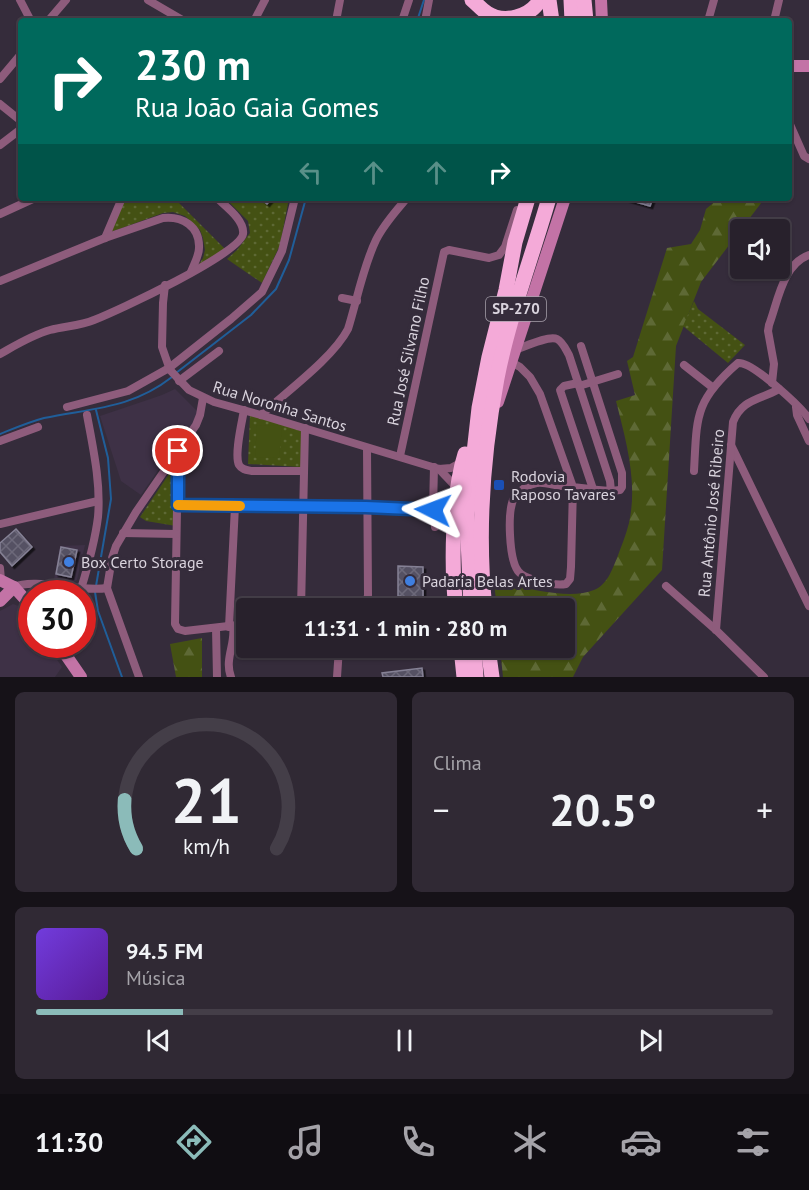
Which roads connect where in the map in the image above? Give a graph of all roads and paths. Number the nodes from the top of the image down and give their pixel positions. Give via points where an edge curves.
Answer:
1 (20, 0) edge
2 (66, 0) edge
3 (148, 0) edge
4 (265, 0) edge
5 (340, 0) edge
6 (409, 0) edge
7 (429, 0) edge
8 (472, 0) edge
9 (540, 0) edge
10 (549, 0) edge
11 (571, 0) edge
12 (584, 0) edge
13 (601, 0) edge
14 (714, 0) edge
15 (779, 0) edge
16 (30, 18) edge
17 (51, 18) edge
18 (179, 18) edge
19 (256, 18) edge
20 (337, 18) edge
21 (403, 18) edge
22 (425, 18) edge
23 (552, 18) edge
24 (572, 18) edge
25 (586, 18) edge
26 (602, 18) edge
27 (709, 18) edge
28 (775, 18) edge
29 (18, 58) edge
30 (792, 66) edge
31 (809, 66) edge
32 (0, 79) edge
33 (0, 104) edge
34 (18, 119) edge
35 (792, 129) edge
36 (18, 131) edge
37 (0, 146) edge
38 (808, 158) edge
39 (28, 201) edge
40 (121, 201) edge
41 (220, 201) edge
42 (295, 201) edge
43 (405, 201) edge
44 (520, 201) edge
45 (527, 201) edge
46 (548, 201) edge
47 (564, 201) edge
48 (0, 214) edge
49 (105, 238) junction
50 (809, 255) edge
51 (191, 272) junction
52 (0, 281) edge
53 (165, 285) junction
54 (342, 298) dead end
55 (357, 301) junction
56 (581, 346) dead end
57 (219, 351) dead end
58 (0, 354) edge
59 (513, 356) junction
60 (684, 365) dead end
61 (169, 369) junction
62 (618, 374) dead end
63 (178, 380) junction
64 (593, 382) junction
65 (579, 384) junction
66 (776, 386) junction
67 (712, 387) junction
68 (203, 399) junction
69 (67, 407) dead end
70 (479, 408) junction
71 (801, 409) edge
72 (244, 410) junction
73 (87, 415) dead end
74 (261, 415) junction
75 (809, 419) edge
76 (490, 422) junction
77 (38, 427) dead end
78 (305, 428) junction
79 (0, 441) edge
80 (809, 441) edge
81 (731, 445) junction
82 (367, 447) junction
83 (178, 451) junction
84 (400, 456) junction
85 (462, 462) junction
86 (437, 468) junction
87 (303, 471) junction
88 (694, 471) dead end
89 (573, 487) junction
90 (457, 489) junction
91 (593, 489) junction
92 (611, 491) junction
93 (98, 501) junction
94 (178, 505) junction
95 (236, 506) junction
96 (303, 507) junction
97 (366, 507) junction
98 (433, 510) junction
99 (0, 524) edge
100 (435, 527) dead end
101 (123, 533) junction
102 (176, 534) junction
103 (0, 576) edge
104 (84, 580) edge
105 (18, 585) edge
106 (666, 586) dead end
107 (14, 587) junction
108 (96, 589) edge
109 (105, 589) junction
110 (18, 591) edge
111 (301, 598) edge
112 (367, 598) edge
113 (456, 598) edge
114 (471, 598) edge
115 (484, 598) edge
116 (0, 602) edge
117 (809, 606) edge
118 (236, 625) edge
119 (231, 626) junction
120 (216, 628) junction
121 (716, 630) junction
122 (68, 658) edge
123 (338, 658) edge
124 (461, 658) edge
125 (475, 658) edge
126 (489, 658) edge
127 (81, 677) edge
128 (139, 677) edge
129 (217, 677) edge
130 (231, 677) edge
131 (337, 677) edge
132 (464, 677) edge
133 (477, 677) edge
134 (492, 677) edge
135 (764, 677) edge

1 - 16 street
2 - 17 street
3 - 18 street
4 - 19 street
5 - 20 street
6 - 21 street
7 - 22 street
8 - 9 highway via 489,14 508,18 526,14
10 - 23 highway
11 - 24 highway
12 - 25 highway
13 - 26 main road
14 - 27 street
15 - 28 street
29 - 32 street
30 - 31 main road
33 - 34 street
35 - 38 street
36 - 37 street
39 - 48 street
40 - 49 street
41 - 51 street via 242,225 242,236
42 - 61 street via 282,251 262,292
43 - 55 street via 376,239
44 - 84 street, Rua José Silvano Filho via 499,255 489,258 444,252
45 - 70 highway, SP-270
46 - 76 highway, SP-270 via 508,335
47 - 59 main road
49 - 51 street via 163,218 187,221 200,249
49 - 52 street
50 - 66 street via 799,259 789,271 768,331
51 - 53 street
53 - 58 street via 92,321 37,334
53 - 61 street, Rua Noronha Santos via 162,347
54 - 55 street
55 - 74 street via 343,339
56 - 64 street
57 - 63 street
59 - 65 street via 550,338 557,339 569,355
59 - 76 main road
59 - 89 street via 540,394
60 - 67 street
61 - 63 street, Rua Noronha Santos
61 - 69 street via 128,391
62 - 64 street
63 - 68 street, Rua Noronha Santos
64 - 65 street
64 - 92 street via 622,473 622,487
65 - 91 street via 560,390
65 - 92 street
66 - 67 street via 741,362
66 - 71 street
66 - 81 street, Rua Antônio José Ribeiro via 738,410
67 - 88 street via 697,421
68 - 72 street, Rua Noronha Santos
68 - 83 street via 196,425
70 - 85 highway
70 - 114 highway, SP-270 via 467,515
71 - 75 street
71 - 80 street
72 - 74 street, Rua Noronha Santos
72 - 87 street via 238,464 252,471
73 - 93 street
74 - 78 street, Rua Noronha Santos
76 - 115 highway, SP-270 via 482,519
77 - 79 street
78 - 82 street, Rua Noronha Santos
78 - 87 street
81 - 117 street
81 - 121 street, Rua Antônio José Ribeiro
82 - 84 street, Rua Noronha Santos
82 - 97 street
83 - 94 street
83 - 101 street
84 - 86 street, Rua Noronha Santos
85 - 86 street via 451,468
85 - 90 highway
86 - 90 street
86 - 98 street
87 - 96 street
89 - 89 street via 537,482 513,500 511,545 517,571 524,576 561,585 570,579
89 - 91 street
90 - 113 highway
91 - 92 street
93 - 99 street
93 - 104 street
94 - 95 street
94 - 102 street
95 - 96 street
95 - 119 street
96 - 97 street
96 - 111 street
97 - 98 street
97 - 112 street
98 - 100 street
101 - 102 street
101 - 109 street
102 - 120 street via 175,624 185,631
103 - 107 main road
105 - 107 street
106 - 121 street
107 - 110 main road
107 - 116 main road
108 - 109 street
109 - 128 street
118 - 119 street
119 - 120 street
119 - 130 street via 235,636 229,649
120 - 129 street
121 - 135 street
122 - 127 main road
123 - 131 street
124 - 132 highway
125 - 133 highway
126 - 134 highway

